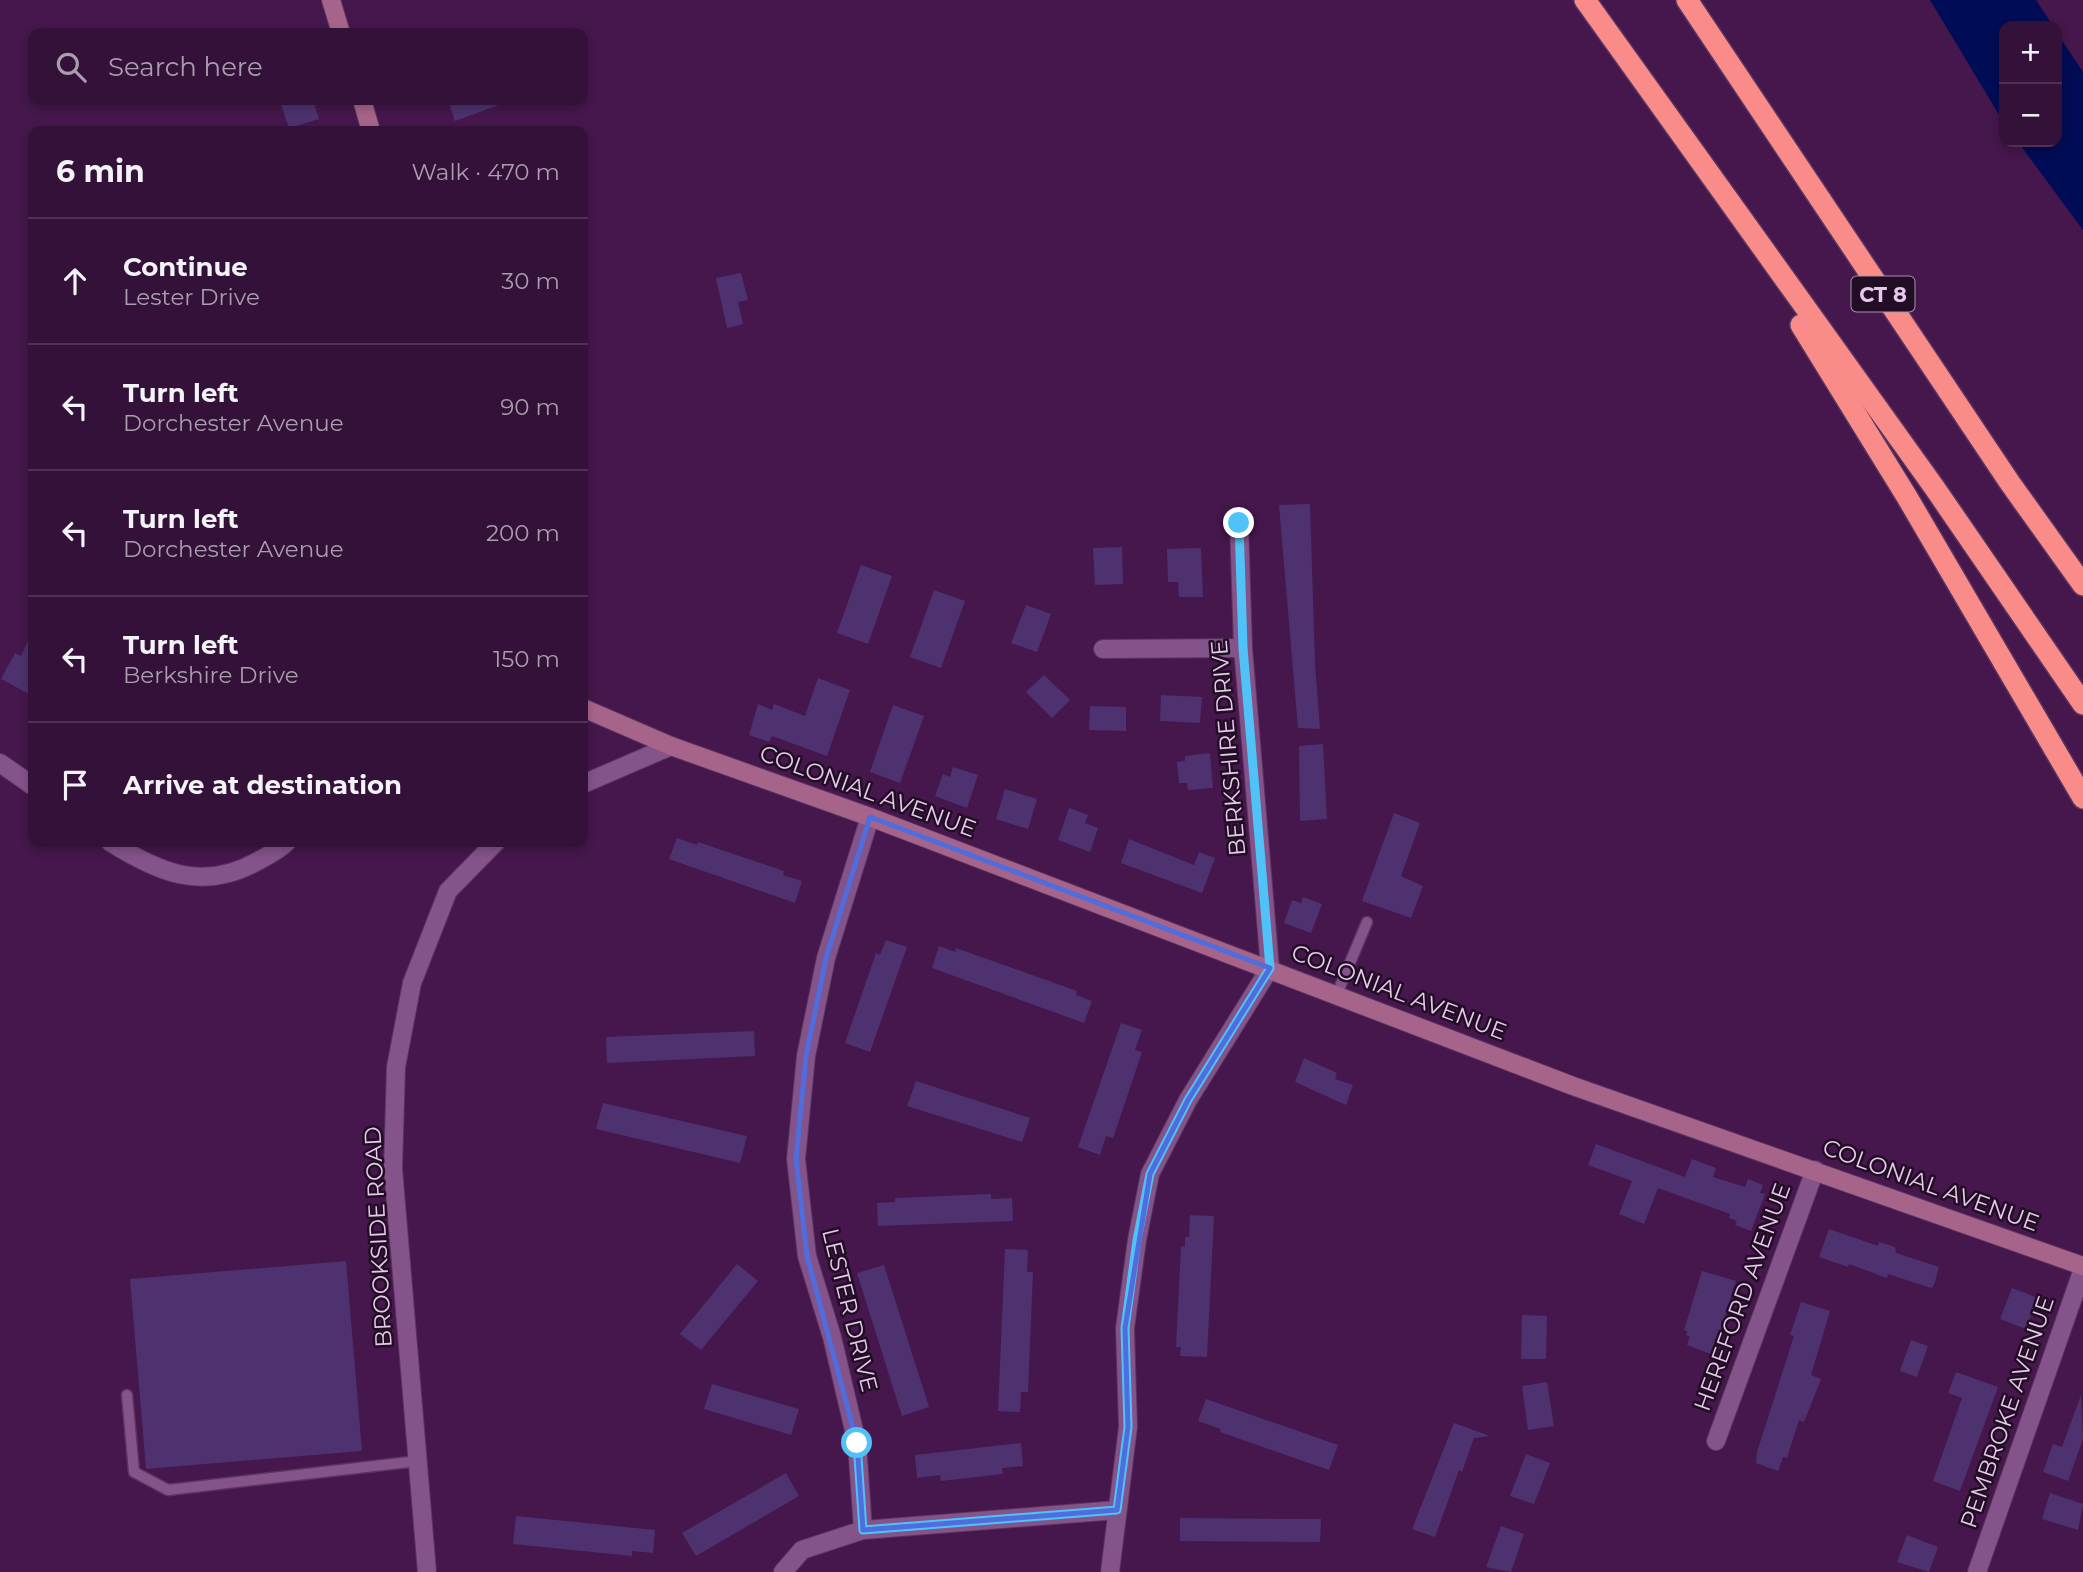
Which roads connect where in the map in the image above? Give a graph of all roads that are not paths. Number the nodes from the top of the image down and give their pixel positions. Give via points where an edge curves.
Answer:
1 (331, 0) edge
2 (1585, 0) edge
3 (1687, 0) edge
4 (339, 28) edge
5 (363, 105) edge
6 (370, 126) edge
7 (1691, 151) junction
8 (1239, 523) dead end
9 (2083, 584) edge
10 (1243, 648) junction
11 (1103, 649) dead end
12 (2083, 704) edge
13 (588, 710) edge
14 (671, 746) junction
15 (0, 764) edge
16 (588, 782) edge
17 (28, 783) edge
18 (2083, 798) edge
19 (870, 817) junction
20 (118, 847) edge
21 (279, 847) edge
22 (491, 847) edge
23 (1367, 922) dead end
24 (1270, 968) junction
25 (1337, 994) junction
26 (1815, 1170) junction
27 (2083, 1268) edge
28 (127, 1395) dead end
29 (1716, 1441) dead end
30 (418, 1461) junction
31 (1117, 1510) junction
32 (863, 1530) junction
33 (427, 1572) edge
34 (783, 1572) edge
35 (1110, 1572) edge
36 (1977, 1572) edge

1 - 4 street
2 - 7 highway
3 - 9 highway, CT 8 via 2010,483
5 - 6 street
7 - 12 highway via 1926,476
7 - 18 highway via 1907,497
8 - 10 street, BERKSHIRE DRIVE
10 - 11 street
10 - 24 street, BERKSHIRE DRIVE
13 - 14 street, COLONIAL AVENUE
14 - 16 street
14 - 19 street, COLONIAL AVENUE
15 - 17 street
19 - 24 street, COLONIAL AVENUE
19 - 32 street, LESTER DRIVE via 826,958 806,1056 796,1159 807,1256 857,1443
20 - 21 street via 145,864 196,879 240,871
22 - 30 street, BROOKSIDE ROAD via 448,891 412,982 396,1067 393,1168
23 - 25 lane
24 - 25 street, COLONIAL AVENUE
24 - 31 street via 1188,1100 1150,1174 1125,1328 1128,1427
25 - 26 street, COLONIAL AVENUE via 1573,1086
26 - 27 street, COLONIAL AVENUE
26 - 29 street, HEREFORD AVENUE
27 - 36 street, PEMBROKE AVENUE
28 - 30 lane via 134,1472 168,1490
30 - 33 street, BROOKSIDE ROAD
31 - 32 street
31 - 35 street
32 - 34 street via 802,1550

